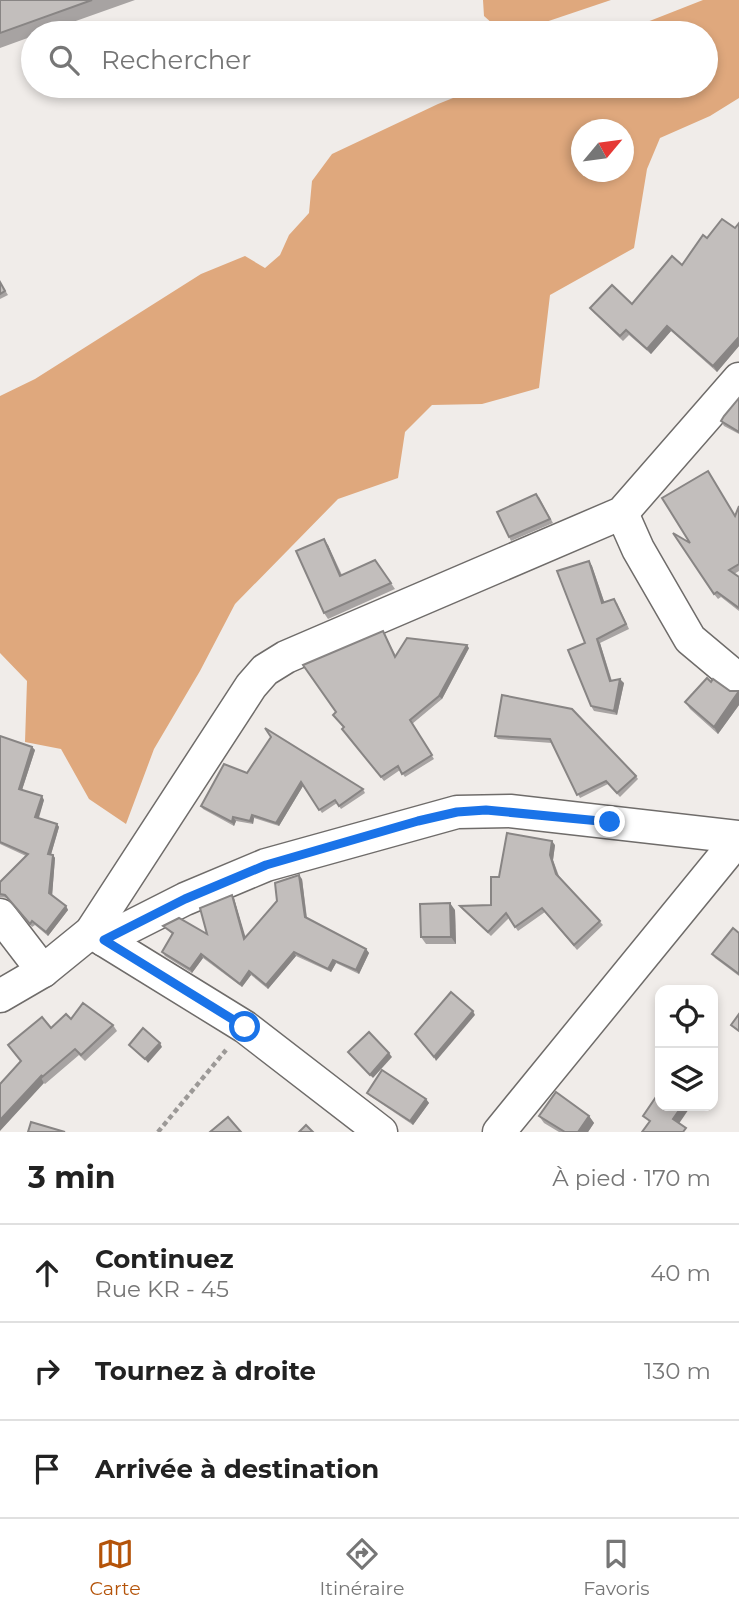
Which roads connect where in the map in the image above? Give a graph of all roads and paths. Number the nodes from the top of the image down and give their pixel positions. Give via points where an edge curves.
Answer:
1 (739, 379) edge
2 (622, 513) junction
3 (739, 680) edge
4 (739, 838) edge
5 (0, 915) edge
6 (98, 936) junction
7 (43, 971) junction
8 (0, 996) edge
9 (245, 1027) junction
10 (158, 1132) edge
11 (382, 1132) edge
12 (499, 1132) edge

1 - 2 street
2 - 3 street via 690,639
2 - 6 street via 265,670
4 - 6 street via 510,811 457,812 266,865
4 - 12 street
5 - 7 street
6 - 7 street
6 - 9 street
7 - 8 street
9 - 10 path
9 - 11 street

